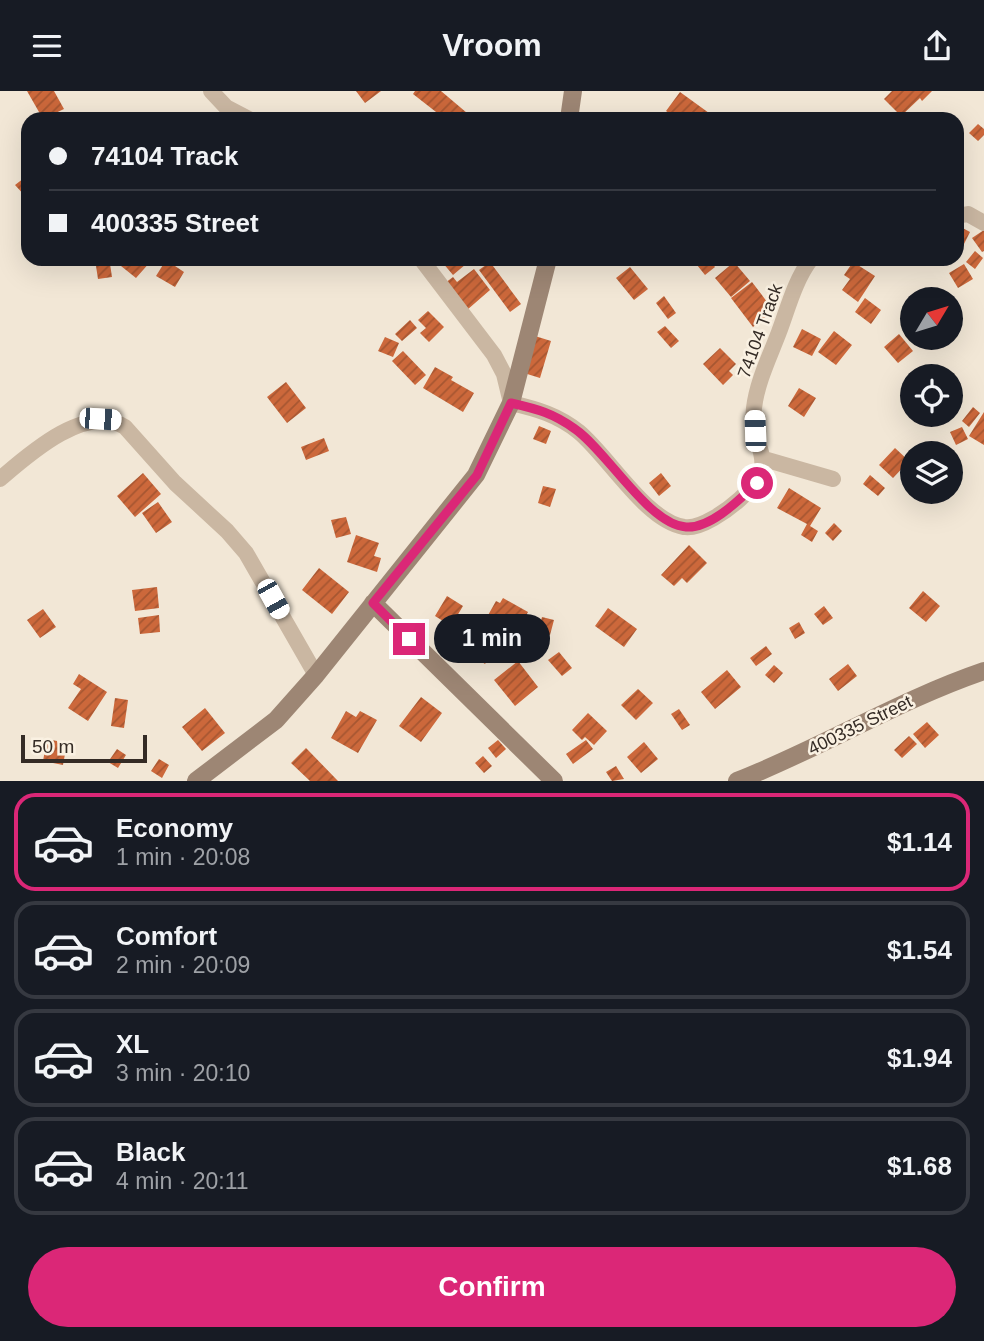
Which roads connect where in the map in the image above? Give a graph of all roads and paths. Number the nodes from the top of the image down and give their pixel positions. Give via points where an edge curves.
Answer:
1 (211, 91) edge
2 (573, 91) edge
3 (236, 112) edge
4 (570, 112) edge
5 (964, 215) edge
6 (984, 223) edge
7 (426, 266) edge
8 (546, 266) edge
9 (805, 266) edge
10 (511, 403) junction
11 (764, 459) junction
12 (0, 479) edge
13 (833, 479) dead end
14 (373, 603) junction
15 (984, 671) edge
16 (316, 675) junction
17 (196, 781) edge
18 (554, 781) edge
19 (737, 781) edge

1 - 3 street
2 - 4 street
5 - 6 street
7 - 10 street via 495,355
8 - 10 street
9 - 11 street, 74104 Track via 754,408
10 - 11 street via 543,410 577,430 644,503 669,523 687,528 727,512 757,483
10 - 14 street via 477,475
11 - 13 street
12 - 16 street via 75,426 100,419 125,427 246,553
14 - 16 street
14 - 18 street
15 - 19 street, 400335 Street
16 - 17 street via 276,720

